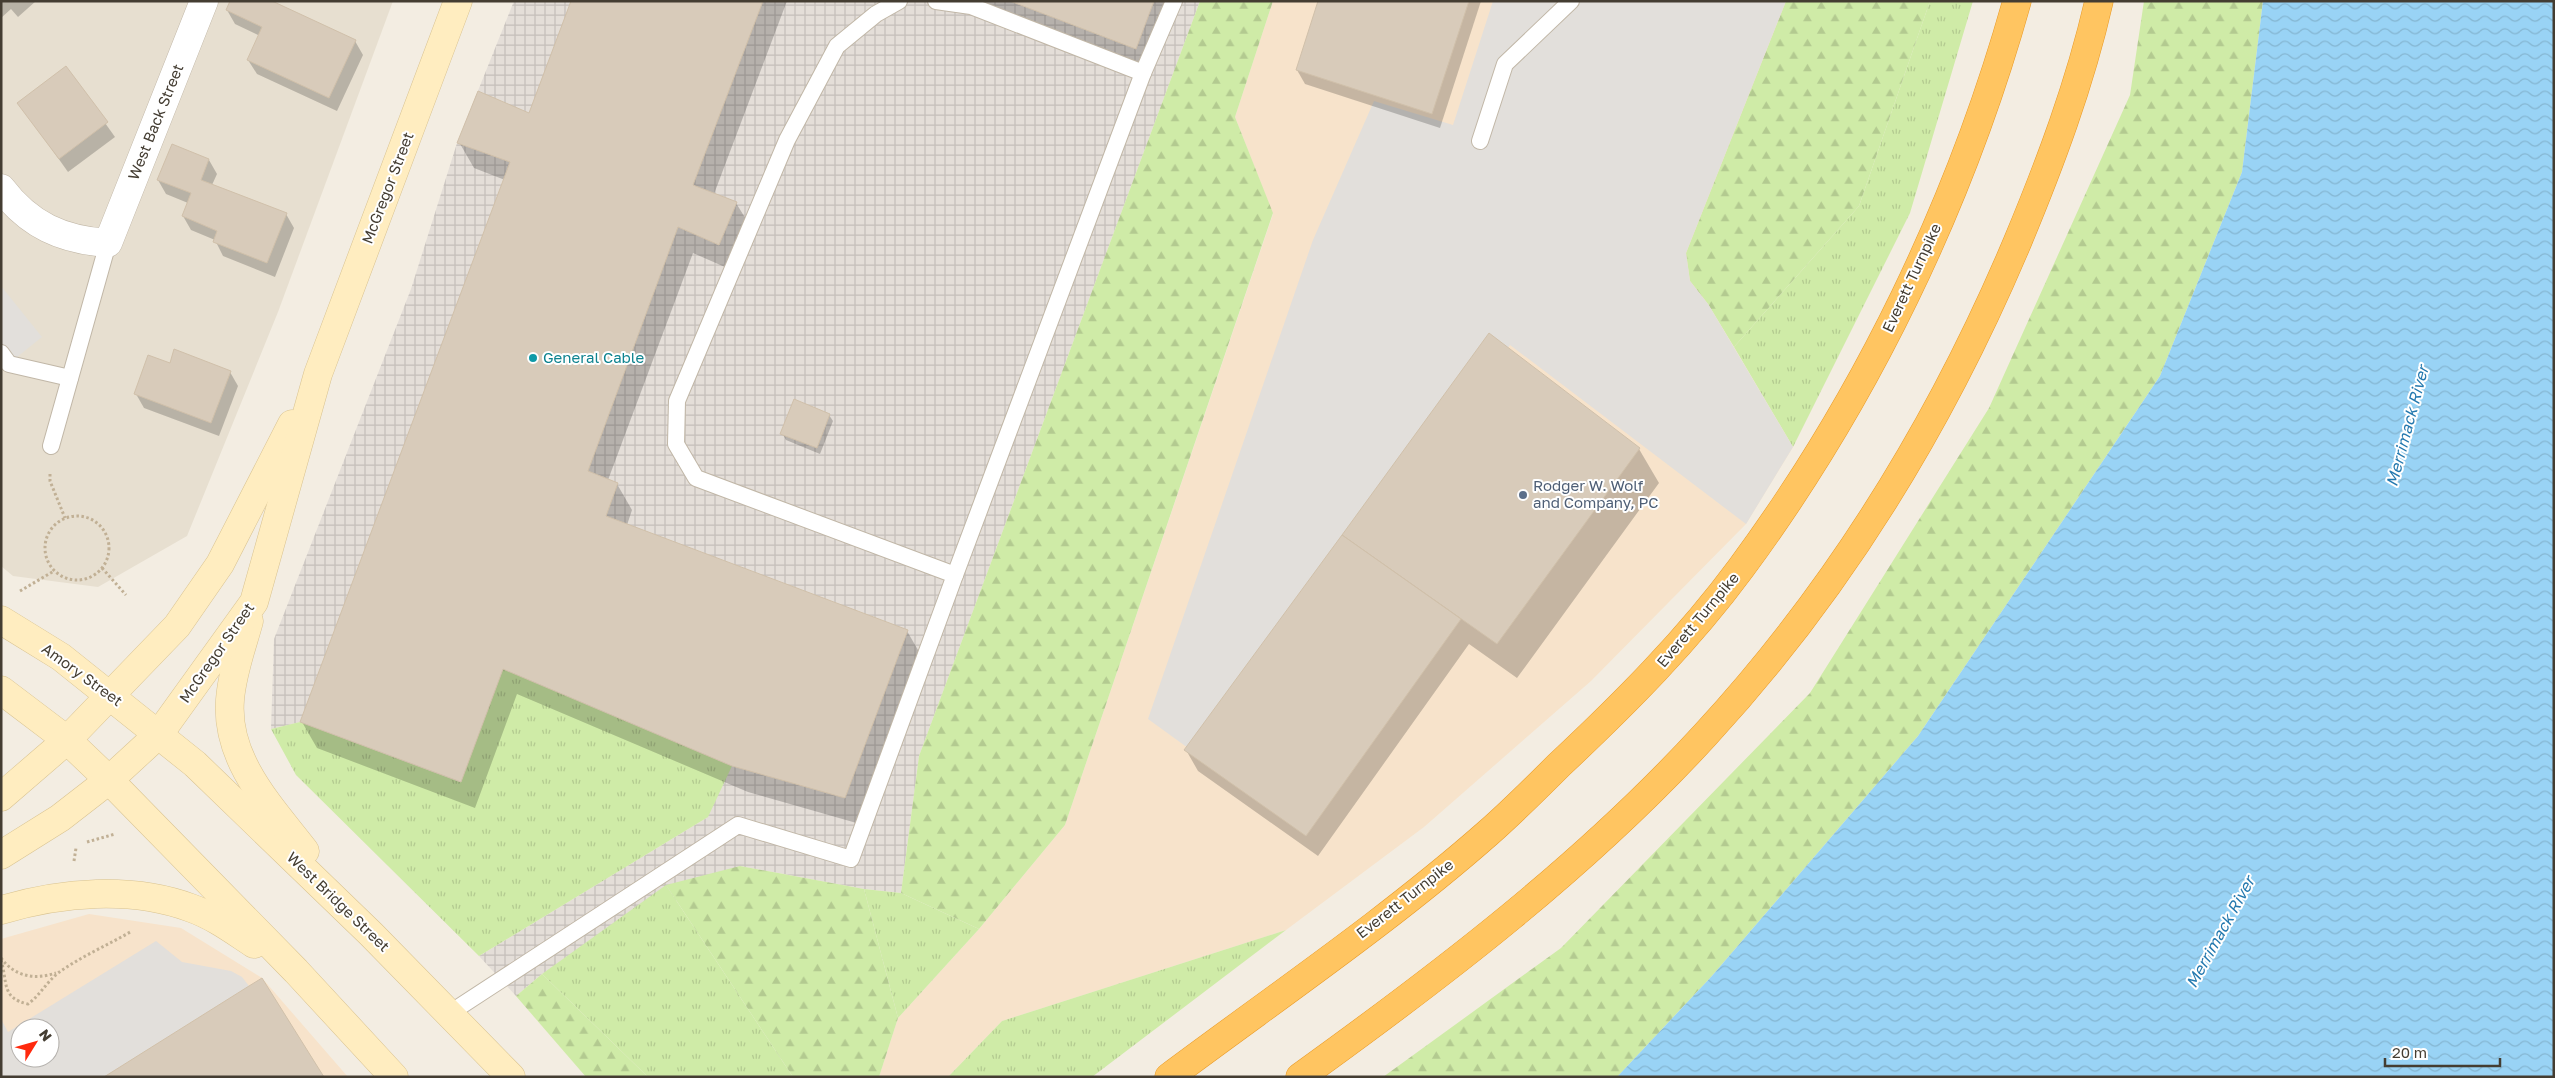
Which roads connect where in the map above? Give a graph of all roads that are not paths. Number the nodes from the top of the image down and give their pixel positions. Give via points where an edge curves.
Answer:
1 (204, 1) edge
2 (458, 1) edge
3 (899, 1) edge
4 (936, 1) edge
5 (1174, 1) edge
6 (1570, 1) edge
7 (2017, 1) edge
8 (2099, 1) edge
9 (1143, 73) junction
10 (1480, 141) dead end
11 (1, 188) edge
12 (108, 242) junction
13 (1, 353) edge
14 (318, 374) junction
15 (70, 378) junction
16 (51, 446) road end
17 (955, 575) junction
18 (254, 602) junction
19 (1, 620) edge
20 (1, 690) edge
21 (110, 694) junction
22 (159, 734) junction
23 (67, 740) junction
24 (109, 780) junction
25 (1, 797) edge
26 (1, 855) edge
27 (1, 910) edge
28 (371, 934) junction
29 (296, 971) junction
30 (450, 1012) junction
31 (394, 1077) edge
32 (511, 1077) edge
33 (1169, 1077) edge
34 (1300, 1077) edge

1 - 12 street, West Back Street
2 - 14 main road, McGregor Street
3 - 17 lane via 876,14 837,46 787,140 677,401 676,444 696,478
4 - 9 lane via 971,6
5 - 9 lane
6 - 10 lane via 1505,64
7 - 33 highway, Everett Turnpike via 1990,91 1922,258 1839,420 1739,571 1682,641 1620,708 1488,833 1418,891
8 - 34 highway via 2052,161 2000,284 1940,406 1871,523 1792,633 1705,736 1609,832 1401,1005
9 - 17 lane
11 - 12 street via 14,204 58,234 83,241
12 - 15 lane
13 - 15 lane via 10,364
14 - 18 main road, McGregor Street
14 - 21 main road, McGregor Street via 220,564 177,626
15 - 16 lane
17 - 30 lane via 852,859 738,825
18 - 22 main road, McGregor Street
18 - 28 main road via 233,677 230,700 230,722 244,768 266,801
19 - 21 main road, Amory Street via 61,657
20 - 23 main road
21 - 22 main road, Amory Street
21 - 23 main road, McGregor Street
22 - 24 main road, McGregor Street
22 - 28 main road, West Bridge Street via 195,764
23 - 24 main road
23 - 25 main road, McGregor Street
24 - 26 main road, McGregor Street via 60,818
24 - 29 main road
27 - 29 main road via 19,904 92,894 144,895 191,908 220,921
28 - 30 main road, West Bridge Street
29 - 31 main road
30 - 32 main road, West Bridge Street

